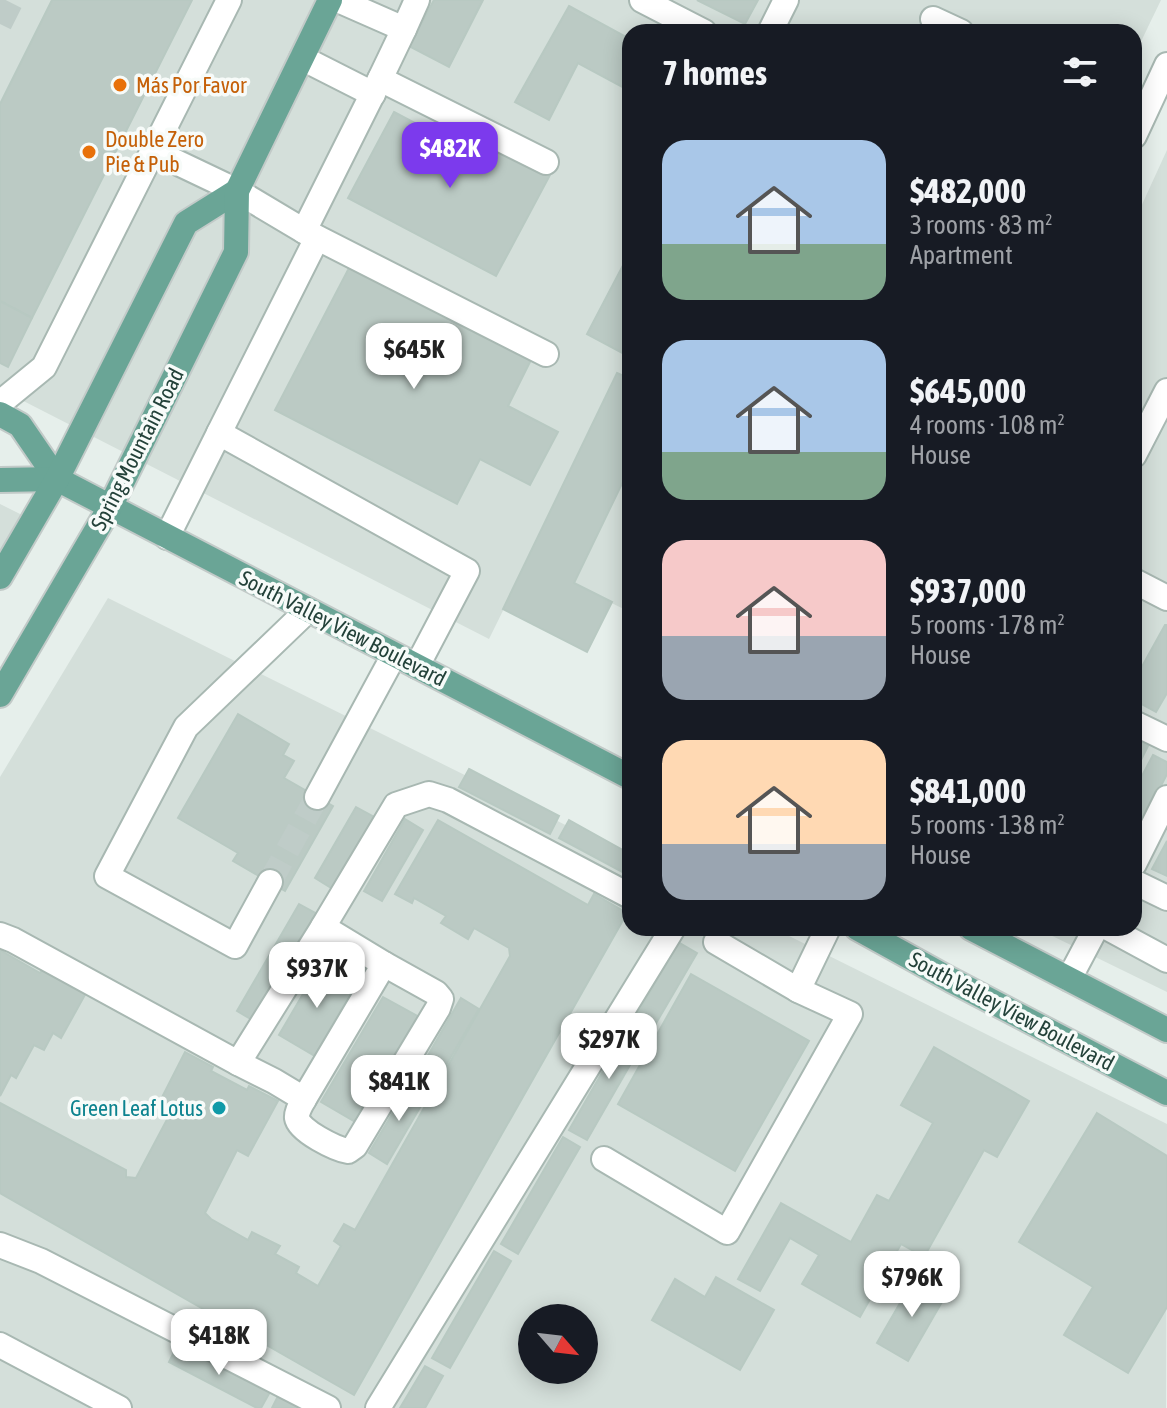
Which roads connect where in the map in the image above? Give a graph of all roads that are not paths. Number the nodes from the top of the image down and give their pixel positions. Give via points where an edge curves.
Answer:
1 (229, 0) edge
2 (330, 0) edge
3 (338, 0) edge
4 (417, 0) edge
5 (642, 0) edge
6 (786, 0) edge
7 (933, 19) dead end
8 (688, 24) edge
9 (774, 24) edge
10 (944, 24) edge
11 (404, 29) junction
12 (302, 58) junction
13 (1167, 65) edge
14 (377, 86) junction
15 (1142, 111) edge
16 (153, 151) junction
17 (546, 162) dead end
18 (237, 191) junction
19 (311, 235) junction
20 (546, 354) dead end
21 (1167, 391) edge
22 (0, 403) edge
23 (0, 414) edge
24 (219, 433) junction
25 (1142, 439) edge
26 (57, 479) junction
27 (0, 480) edge
28 (110, 507) junction
29 (167, 537) junction
30 (0, 577) edge
31 (1142, 585) edge
32 (1167, 598) edge
33 (308, 610) junction
34 (394, 655) junction
35 (417, 666) junction
36 (0, 695) edge
37 (1142, 727) edge
38 (1167, 739) edge
39 (622, 773) edge
40 (317, 797) tunnel mouth
41 (1167, 798) edge
42 (1142, 848) edge
43 (270, 882) tunnel mouth
44 (1142, 886) edge
45 (622, 892) edge
46 (1167, 898) edge
47 (323, 927) junction
48 (0, 935) edge
49 (668, 936) edge
50 (824, 936) edge
51 (871, 936) edge
52 (986, 936) edge
53 (1092, 936) edge
54 (1123, 936) edge
55 (716, 942) dead end
56 (1167, 960) edge
57 (384, 964) junction
58 (1069, 979) junction
59 (798, 990) junction
60 (1167, 1030) edge
61 (238, 1063) junction
62 (1167, 1093) edge
63 (304, 1099) junction
64 (604, 1159) dead end
65 (0, 1245) edge
66 (0, 1345) edge
67 (119, 1408) edge
68 (328, 1408) edge
69 (378, 1408) edge

1 - 16 street
2 - 12 main road, Spring Mountain Road
3 - 11 street
4 - 11 street
5 - 8 street
6 - 9 street
7 - 10 street
11 - 14 street
12 - 14 street
12 - 18 main road, Spring Mountain Road
13 - 15 street
14 - 17 street
14 - 19 street
16 - 18 street
16 - 22 street via 44,367
18 - 19 street
18 - 26 main road via 186,223
18 - 28 main road, Spring Mountain Road via 236,252
19 - 20 street
19 - 24 street
21 - 25 street
23 - 26 main road, South Valley View Boulevard via 20,425
24 - 29 street
24 - 35 street via 467,571
26 - 27 main road, South Valley View Boulevard
26 - 28 main road, South Valley View Boulevard
26 - 30 main road
28 - 29 main road, South Valley View Boulevard
28 - 36 main road, Spring Mountain Road
29 - 33 main road, South Valley View Boulevard
31 - 32 street
33 - 34 main road, South Valley View Boulevard
33 - 43 street via 186,727 107,876 235,946
34 - 35 main road, South Valley View Boulevard
34 - 40 street
35 - 39 main road, South Valley View Boulevard
37 - 38 street
41 - 42 street
44 - 46 street
45 - 47 street via 429,794 396,805
47 - 57 street
47 - 61 street
48 - 61 street
49 - 69 street
50 - 59 street
51 - 62 main road, South Valley View Boulevard
52 - 58 main road
53 - 58 street
54 - 56 street
55 - 59 street
57 - 63 street
57 - 63 street via 441,999 355,1146 339,1149 304,1129 297,1116
58 - 60 main road
59 - 64 street via 850,1014 727,1232
61 - 63 street
65 - 68 street
66 - 67 street

